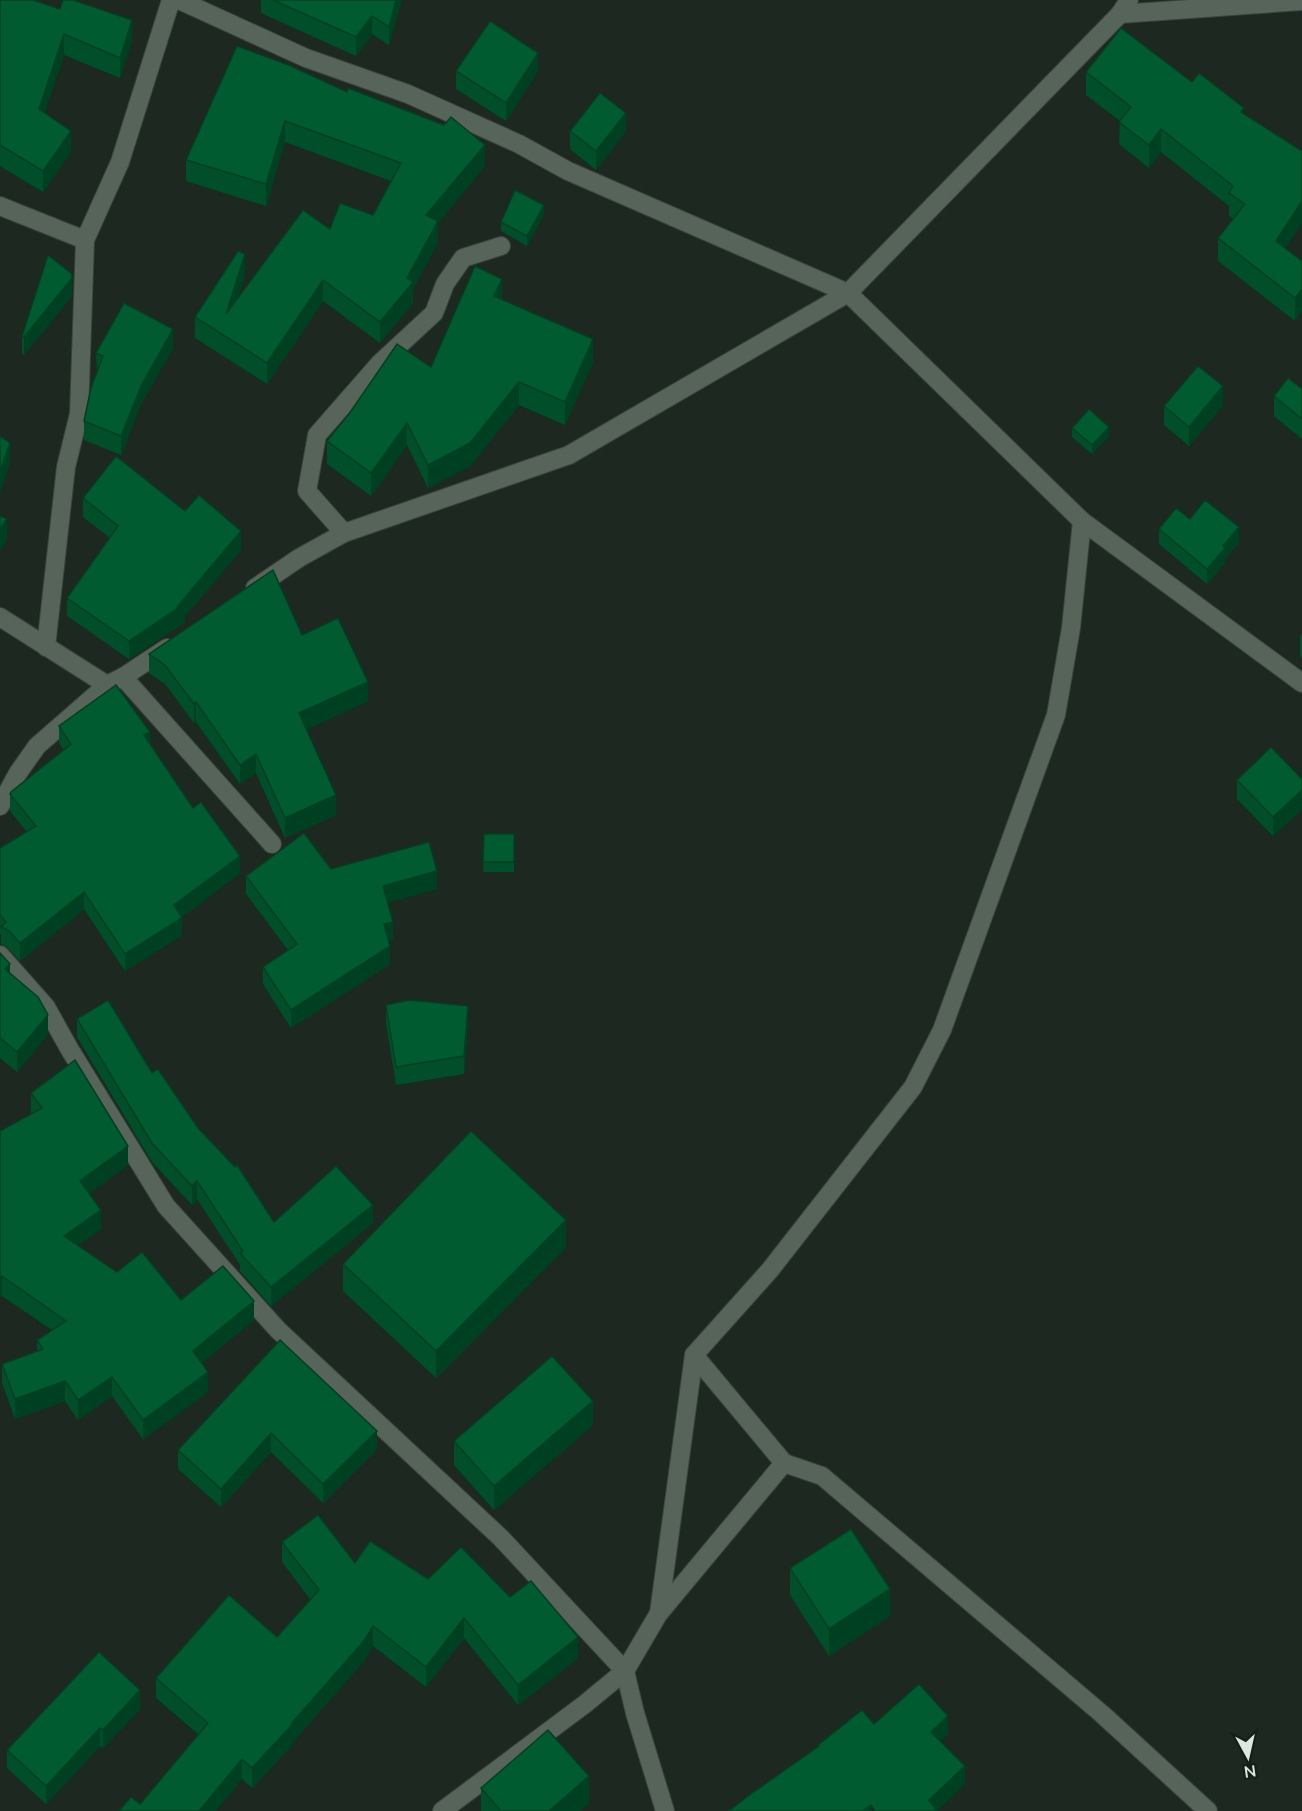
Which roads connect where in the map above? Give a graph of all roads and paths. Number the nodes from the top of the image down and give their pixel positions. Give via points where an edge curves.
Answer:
1 (171, 0) edge
2 (179, 0) edge
3 (1302, 1) edge
4 (1121, 5) edge
5 (0, 206) edge
6 (85, 240) junction
7 (501, 246) dead end
8 (848, 293) junction
9 (1082, 521) junction
10 (344, 533) junction
11 (240, 598) edge
12 (0, 617) edge
13 (182, 638) edge
14 (46, 647) junction
15 (115, 681) junction
16 (1302, 683) edge
17 (0, 806) edge
18 (272, 844) dead end
19 (0, 955) edge
20 (694, 1355) junction
21 (784, 1463) junction
22 (659, 1613) junction
23 (625, 1671) junction
24 (441, 1811) edge
25 (665, 1811) edge
26 (1208, 1811) edge

1 - 6 street via 120,162
2 - 8 street via 306,58 408,94 519,144 568,171
3 - 4 street
4 - 8 street
5 - 6 street
6 - 14 street via 79,414 66,467
7 - 10 street via 463,258 445,284 434,313 380,363 317,435 307,491
8 - 9 street
8 - 10 street via 569,455
9 - 16 street
9 - 20 street via 1071,627 1056,715 942,1030 913,1087 770,1270
10 - 11 street
12 - 14 street
13 - 15 street
14 - 15 street
15 - 17 street via 37,746
15 - 18 street
19 - 23 street via 46,1007 166,1206 278,1330 501,1538
20 - 21 street
20 - 22 street
21 - 22 street
21 - 26 street via 822,1476 1102,1714
22 - 23 street
23 - 24 street
23 - 25 street

